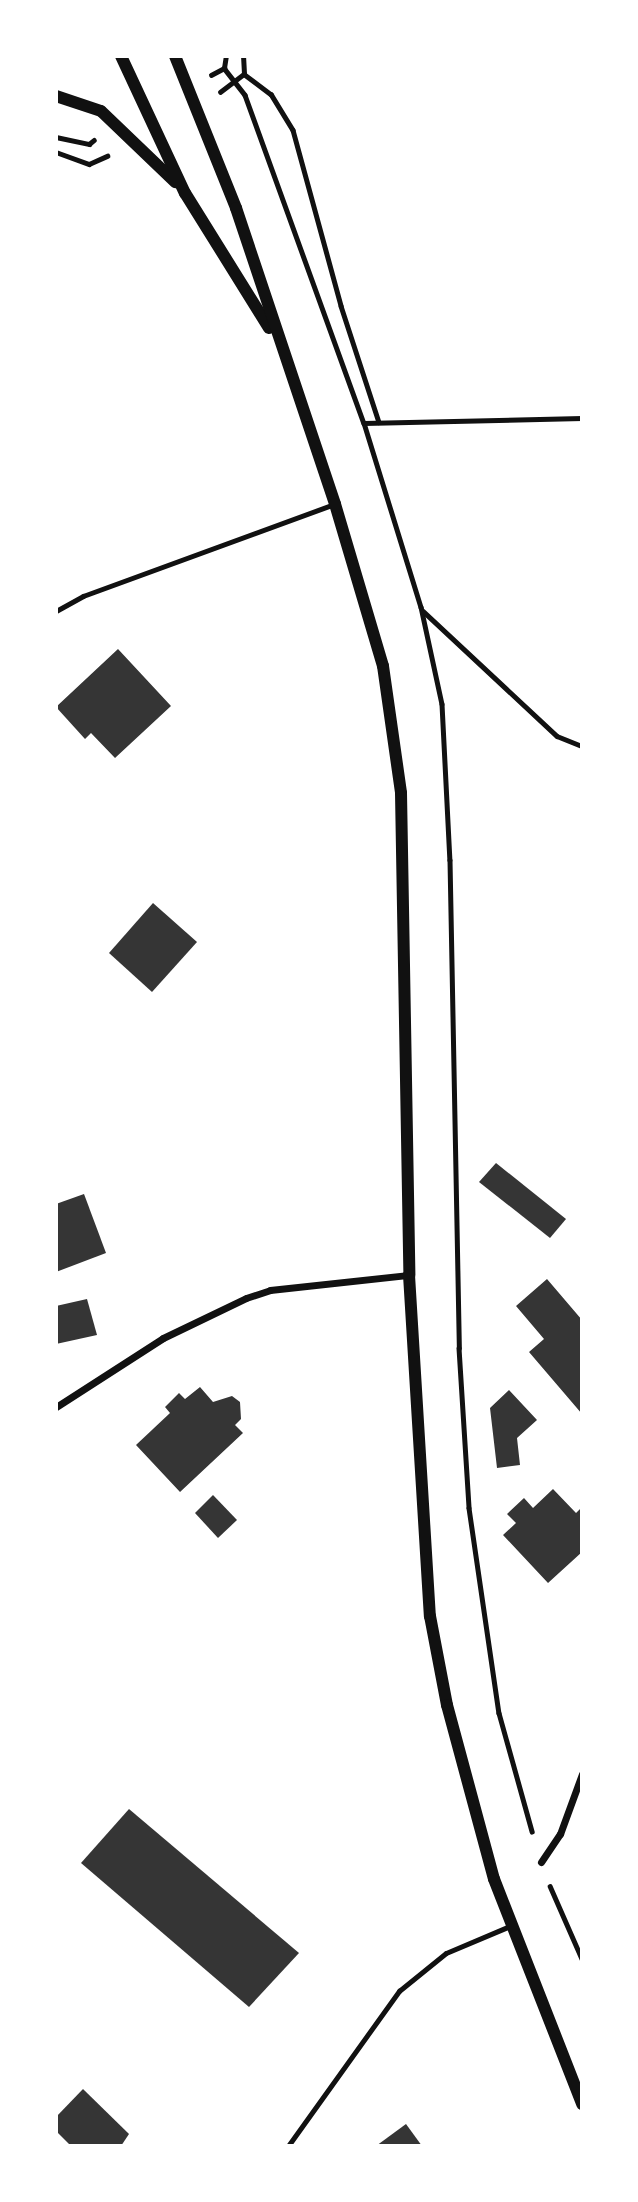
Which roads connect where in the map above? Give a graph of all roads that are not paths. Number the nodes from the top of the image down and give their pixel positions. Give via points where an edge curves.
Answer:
1 (121, 56) edge
2 (175, 56) edge
3 (56, 96) edge
4 (185, 193) junction
5 (280, 346) junction
6 (335, 504) junction
7 (56, 611) edge
8 (409, 1275) junction
9 (56, 1407) edge
10 (582, 1774) edge
11 (541, 1863) dead end
12 (510, 1926) junction
13 (582, 2104) edge
14 (288, 2146) edge

1 - 4 street
2 - 5 street via 236,208
3 - 4 street via 101,111 132,136
4 - 5 street
5 - 6 street
6 - 7 lane via 83,596
6 - 8 street via 383,666 401,793
8 - 9 street via 270,1290 246,1298 163,1338
8 - 12 street via 430,1616 472,1808
10 - 11 street via 560,1834
12 - 13 street
12 - 14 lane via 446,1953 416,1974 381,2012

